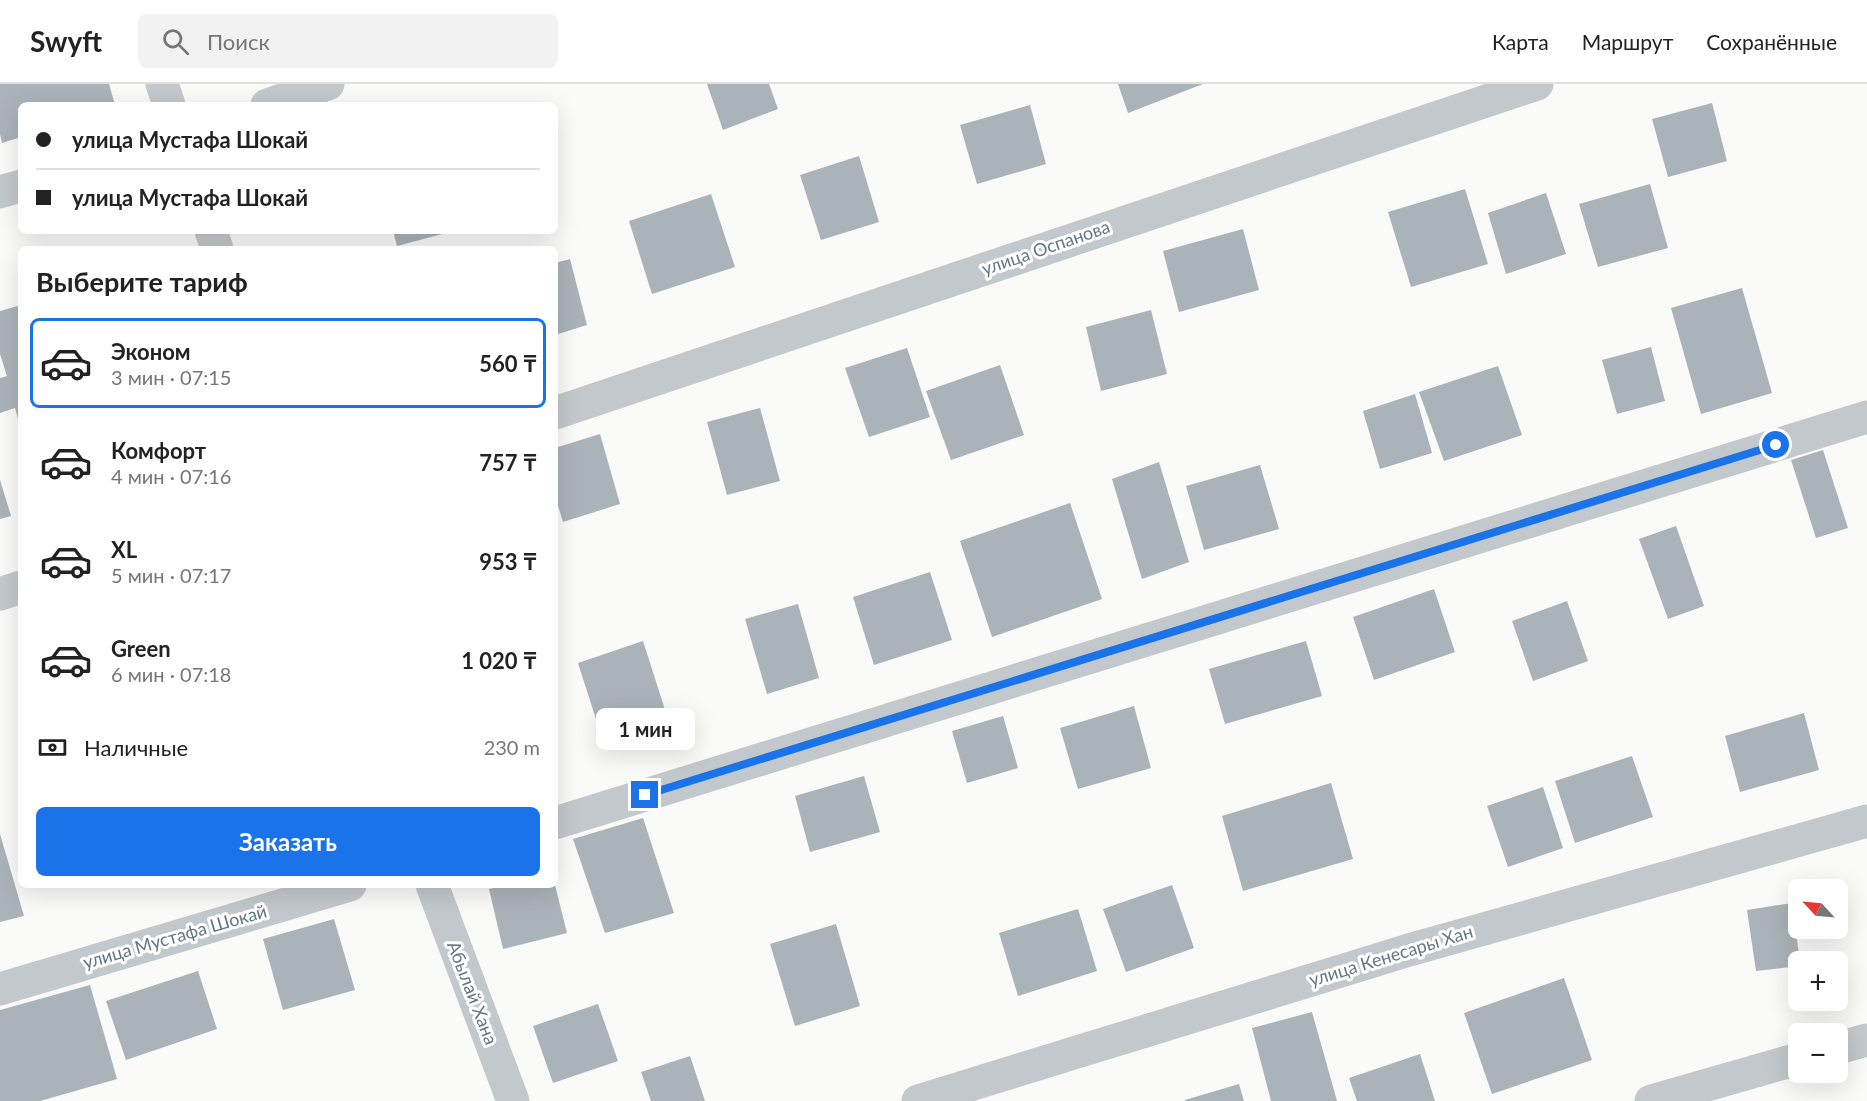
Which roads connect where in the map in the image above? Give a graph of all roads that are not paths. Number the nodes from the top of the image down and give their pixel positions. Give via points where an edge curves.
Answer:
1 (162, 84) edge
2 (328, 84) edge
3 (1537, 84) edge
4 (168, 102) edge
5 (276, 102) edge
6 (18, 187) edge
7 (0, 192) edge
8 (558, 412) edge
9 (1867, 417) edge
10 (18, 588) edge
11 (0, 594) edge
12 (1867, 821) edge
13 (558, 822) edge
14 (340, 888) edge
15 (433, 888) edge
16 (0, 989) edge
17 (1867, 1040) edge
18 (1848, 1045) edge
19 (1788, 1062) edge
20 (513, 1101) edge
21 (918, 1101) edge
22 (1650, 1101) edge

1 - 4 street
2 - 5 street
3 - 8 street, улица Оспанова
6 - 7 street
9 - 13 street
10 - 11 street
12 - 21 street, улица Кенесары Хан via 1409,950
14 - 16 street, улица Мустафа Шокай
15 - 20 street, Абылай Хана
17 - 18 street
19 - 22 street

